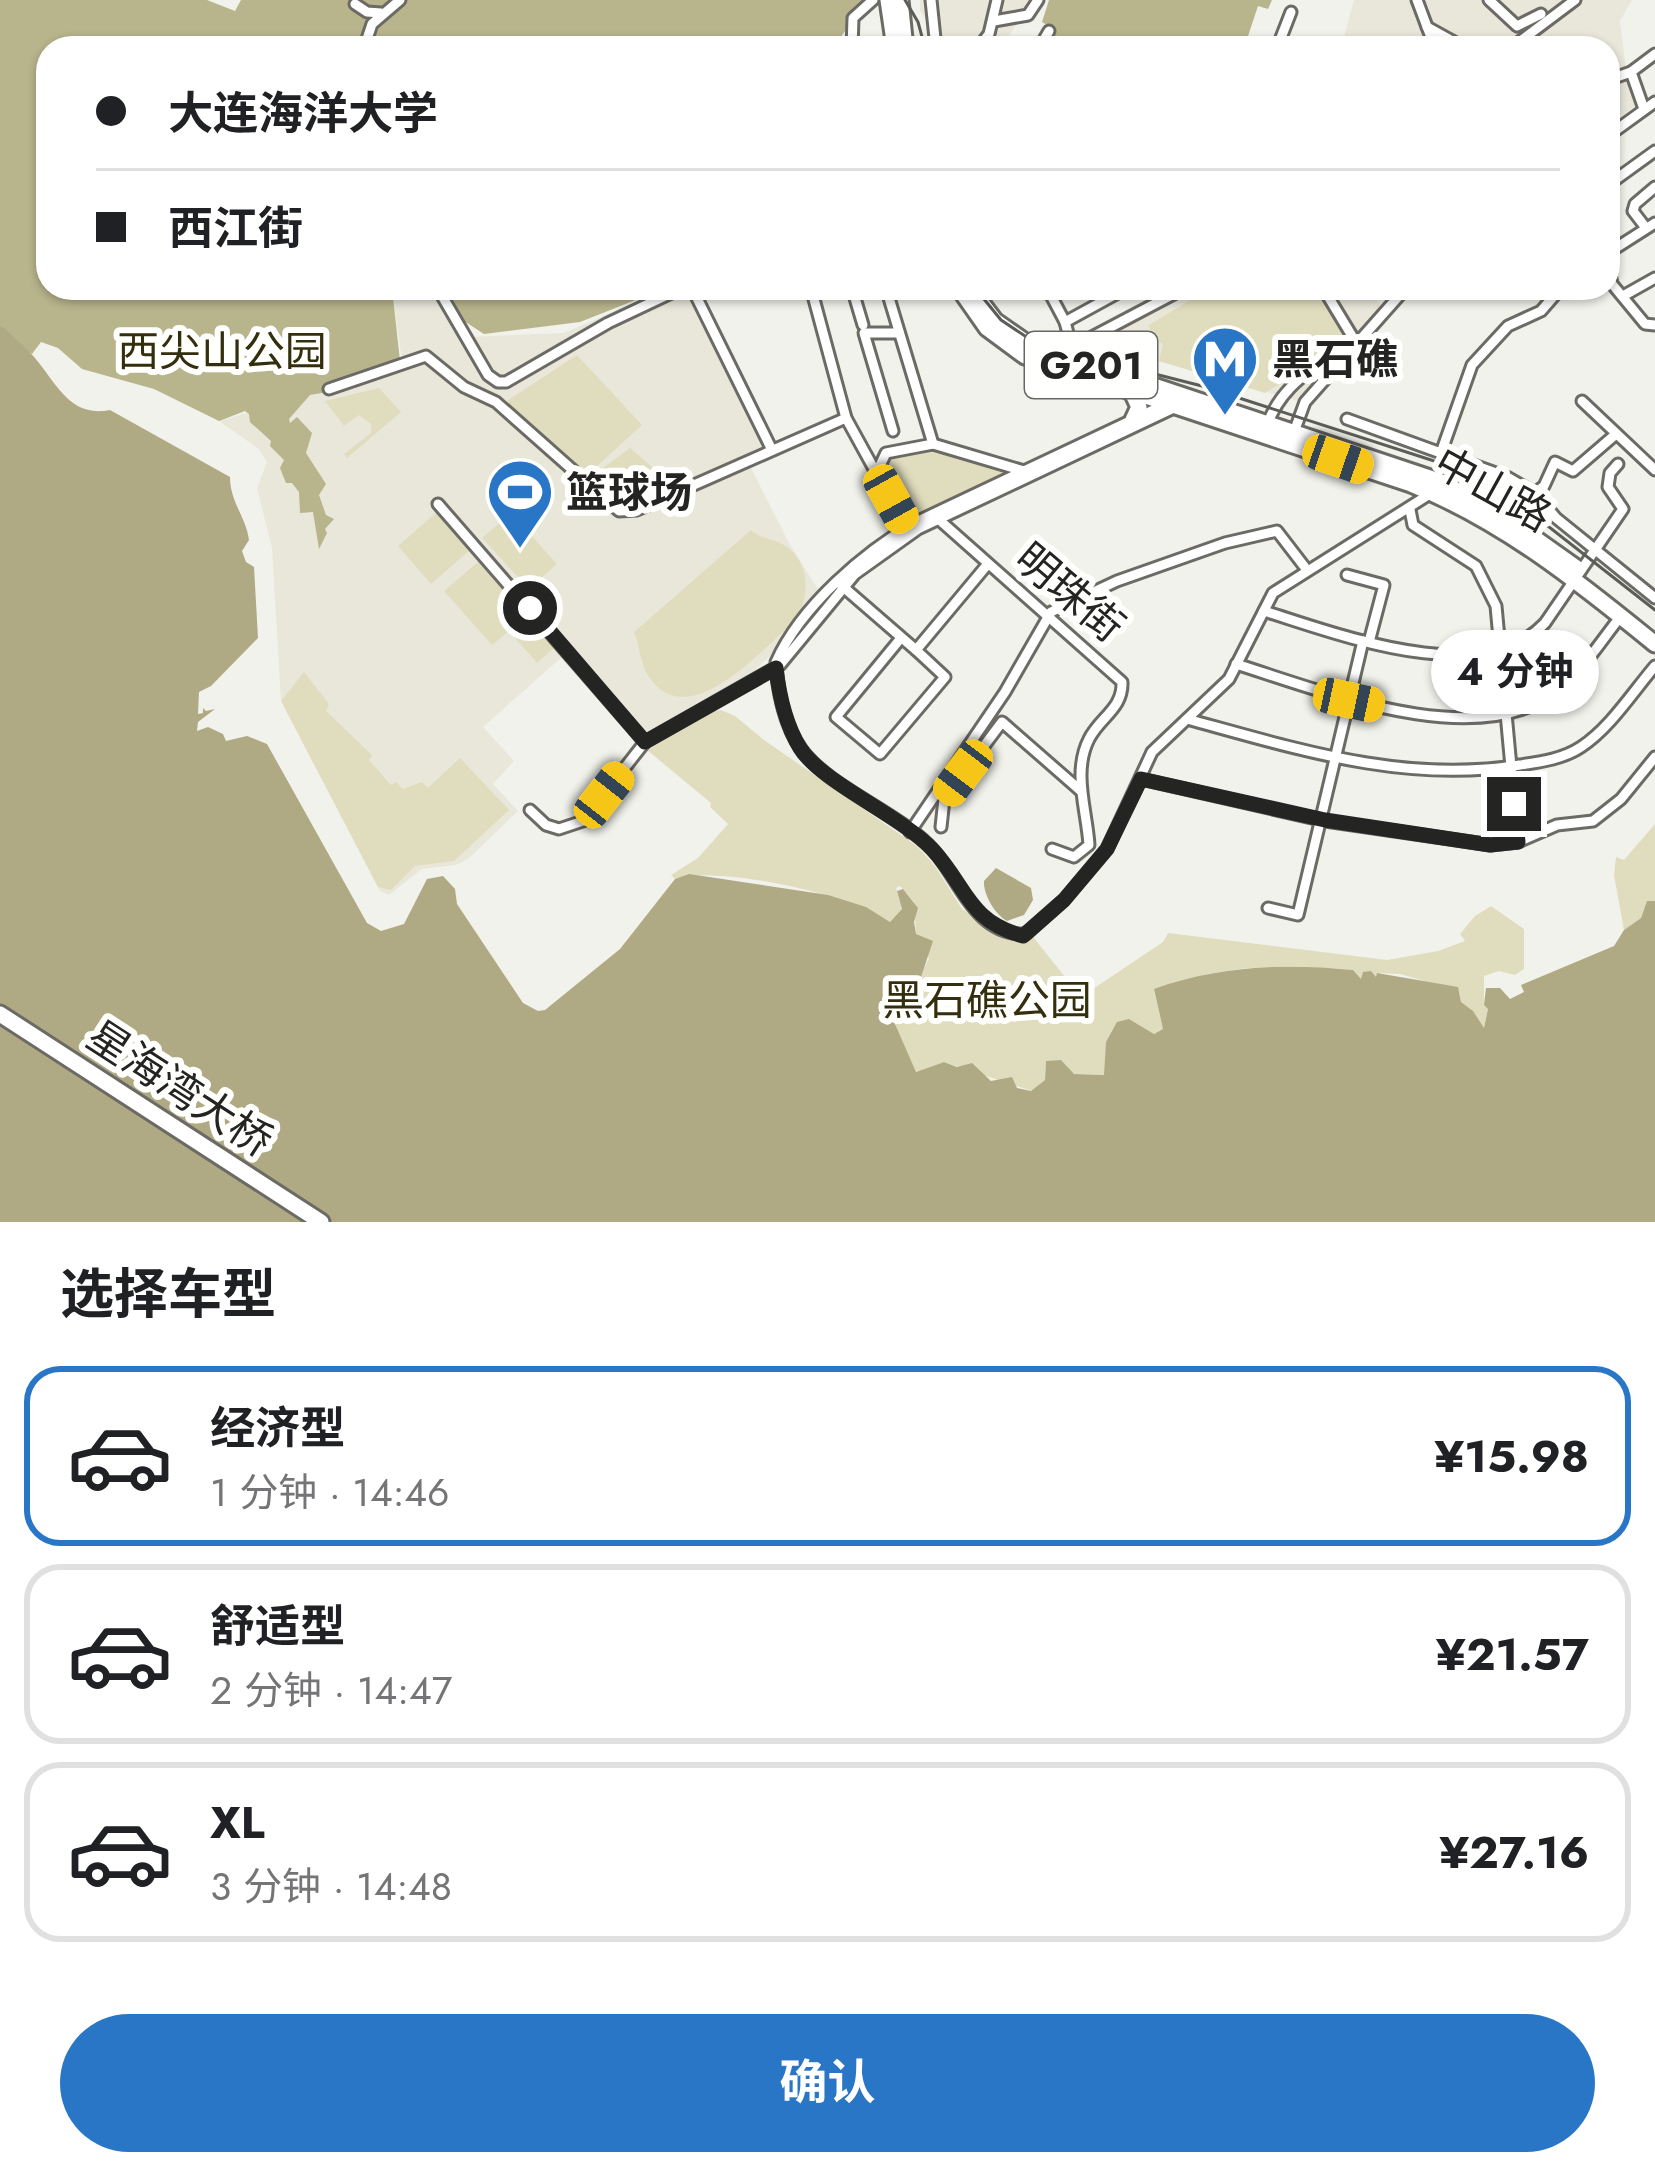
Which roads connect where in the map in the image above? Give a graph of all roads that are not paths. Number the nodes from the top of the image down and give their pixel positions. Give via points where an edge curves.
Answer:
1 (400, 0) edge
2 (873, 0) edge
3 (889, 0) edge
4 (900, 0) edge
5 (931, 0) edge
6 (998, 0) edge
7 (1038, 0) edge
8 (1418, 0) edge
9 (1478, 0) edge
10 (1488, 0) edge
11 (1575, 0) edge
12 (355, 4) dead end
13 (381, 13) junction
14 (1292, 13) dead end
15 (1541, 14) dead end
16 (994, 21) junction
17 (1427, 27) junction
18 (1049, 31) dead end
19 (368, 36) edge
20 (852, 36) edge
21 (894, 36) edge
22 (904, 36) edge
23 (934, 36) edge
24 (988, 36) edge
25 (1046, 36) edge
26 (1281, 36) edge
27 (1431, 36) edge
28 (1443, 36) edge
29 (1527, 36) edge
30 (1655, 54) edge
31 (1631, 72) junction
32 (1620, 76) edge
33 (1655, 102) edge
34 (1644, 109) junction
35 (1620, 127) edge
36 (1655, 151) edge
37 (1620, 176) edge
38 (1655, 187) edge
39 (1650, 226) edge
40 (1620, 245) edge
41 (1655, 278) edge
42 (1620, 293) edge
43 (1623, 296) junction
44 (444, 300) edge
45 (657, 300) edge
46 (698, 300) edge
47 (814, 300) edge
48 (856, 300) edge
49 (889, 300) edge
50 (966, 300) edge
51 (978, 300) edge
52 (1053, 300) edge
53 (1105, 300) edge
54 (1163, 300) edge
55 (1330, 300) edge
56 (1395, 300) edge
57 (1551, 300) edge
58 (1065, 322) junction
59 (863, 325) dead end
60 (1655, 325) edge
61 (898, 333) junction
62 (1070, 352) junction
63 (1140, 387) junction
64 (329, 389) dead end
65 (1582, 401) dead end
66 (1165, 404) junction
67 (1232, 411) junction
68 (846, 418) junction
69 (1347, 419) dead end
70 (1140, 420) junction
71 (1268, 423) junction
72 (892, 431) dead end
73 (1294, 431) junction
74 (1616, 434) junction
75 (933, 443) junction
76 (772, 450) junction
77 (1442, 450) junction
78 (1618, 464) dead end
79 (1655, 470) edge
80 (1024, 471) junction
81 (877, 473) junction
82 (1433, 493) junction
83 (1535, 493) junction
84 (438, 504) dead end
85 (1410, 510) junction
86 (935, 517) junction
87 (908, 531) junction
88 (1594, 549) junction
89 (988, 565) junction
90 (1306, 570) junction
91 (1576, 574) junction
92 (1347, 575) dead end
93 (840, 584) junction
94 (1655, 598) edge
95 (1264, 611) junction
96 (1047, 616) junction
97 (1621, 616) junction
98 (1655, 631) edge
99 (901, 638) junction
100 (1366, 642) junction
101 (1655, 644) edge
102 (916, 650) junction
103 (1502, 651) junction
104 (1236, 664) junction
105 (1655, 667) edge
106 (776, 668) junction
107 (1349, 700) junction
108 (1505, 715) junction
109 (1187, 719) junction
110 (645, 742) junction
111 (1655, 757) edge
112 (1335, 760) junction
113 (1511, 767) junction
114 (1141, 779) junction
115 (1081, 791) junction
116 (530, 810) dead end
117 (1321, 820) junction
118 (941, 826) dead end
119 (910, 832) junction
120 (1518, 842) junction
121 (1052, 849) dead end
122 (1268, 908) dead end
123 (0, 1018) edge
124 (310, 1222) edge
125 (321, 1222) edge

1 - 13 street
2 - 20 street via 853,18
3 - 21 highway
4 - 22 highway
5 - 23 street
6 - 16 street
7 - 16 street via 1028,15
8 - 17 street
9 - 10 street
10 - 15 street via 1517,26
11 - 29 street
12 - 13 street
13 - 19 street
14 - 26 street
16 - 24 street
17 - 27 street
17 - 28 street
18 - 25 street
30 - 31 street
31 - 32 street
31 - 34 street
33 - 34 street
34 - 35 street
36 - 37 street
38 - 39 street via 1634,211
39 - 40 street
41 - 43 street
42 - 43 street
43 - 60 street
44 - 45 street via 488,375 506,382
46 - 76 street
47 - 68 street
48 - 59 street
49 - 61 street
50 - 63 highway, 中山路 / G201 via 1012,349
51 - 62 highway, 中山路 / G201 via 1028,344
52 - 58 street
53 - 58 street
54 - 62 street
55 - 71 street via 1352,336 1286,388
56 - 73 street via 1305,402
57 - 77 street via 1508,326 1472,365
58 - 62 street
61 - 72 street via 864,333
61 - 75 street
62 - 63 highway, 中山路 / G201
63 - 66 highway, 中山路 / G201
63 - 67 highway, 中山路 / G201
63 - 70 highway
64 - 76 street via 426,356 496,402 619,511
65 - 74 street
66 - 67 highway
66 - 70 street
66 - 70 street
66 - 82 highway, 中山路 / G201
67 - 71 highway, 中山路 / G201
68 - 76 street
68 - 81 street
69 - 77 street
70 - 80 street
70 - 86 street
71 - 73 highway, 中山路 / G201
73 - 91 highway, 中山路 / G201 via 1442,482 1506,518
74 - 79 street
74 - 83 street via 1573,471 1555,462
75 - 80 street
75 - 81 street via 886,454
77 - 83 street
78 - 88 street via 1608,487 1623,509
80 - 86 street
81 - 87 street
82 - 85 street
82 - 91 highway, 中山路 / G201
83 - 88 street
84 - 110 street
85 - 90 street
85 - 103 street via 1413,525 1476,566 1496,605
86 - 87 street
86 - 89 street, 明珠街
87 - 93 street via 872,550
88 - 91 street
88 - 94 street
89 - 96 street, 明珠街
89 - 102 street
90 - 95 street via 1276,590
90 - 96 street via 1276,531 1117,580
91 - 97 highway, 中山路 / G201
91 - 98 highway, 中山路 / G201
91 - 103 street via 1533,635
92 - 100 street via 1384,585
93 - 99 street
93 - 106 street
95 - 100 street
95 - 104 street
96 - 115 street, 明珠街 via 1122,682 1119,703 1087,744
96 - 119 street
97 - 101 highway, 中山路 / G201
97 - 108 street via 1552,694
99 - 102 street
99 - 102 street via 836,717 880,754 945,677
100 - 103 street via 1454,654
100 - 107 street
103 - 108 street
104 - 107 street
104 - 109 street
105 - 113 street via 1577,750
106 - 110 street
106 - 119 street via 804,753
107 - 108 street
107 - 112 street
108 - 113 street
109 - 112 street
109 - 114 street via 1152,752
110 - 116 street via 583,821 559,829
111 - 120 street via 1606,814
112 - 113 street via 1443,773
112 - 117 street
113 - 120 street
114 - 117 street
114 - 119 street via 1107,849 1023,936 998,929 968,904 933,850
115 - 118 street via 1002,722 944,799
115 - 121 street, 明珠街 via 1089,845 1068,856
117 - 120 street via 1490,845
117 - 122 street via 1298,915
123 - 124 highway, 星海湾大桥
123 - 125 highway, 星海湾大桥

